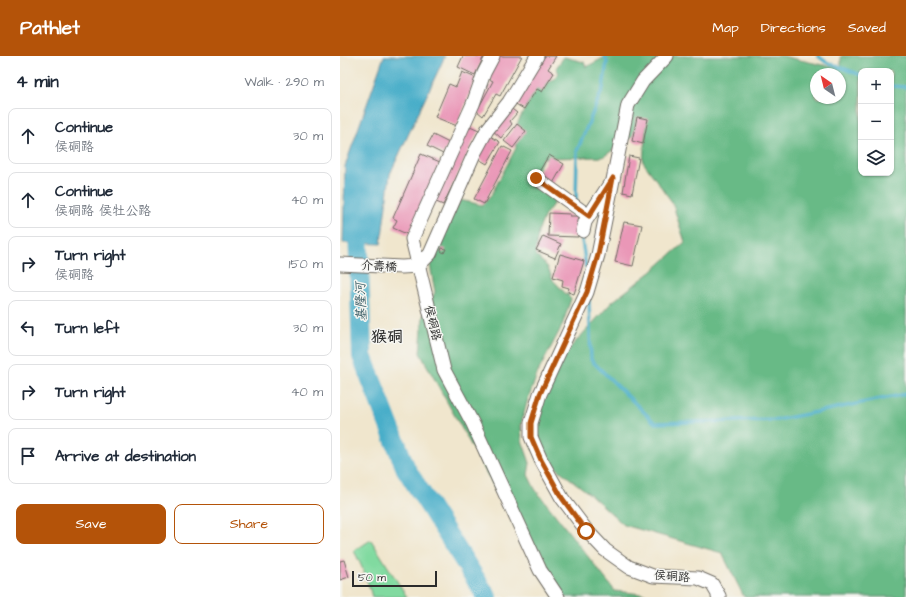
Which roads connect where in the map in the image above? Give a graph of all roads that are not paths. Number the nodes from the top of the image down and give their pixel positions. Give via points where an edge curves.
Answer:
1 (493, 56) edge
2 (537, 56) edge
3 (667, 56) edge
4 (536, 178) dead end
5 (613, 178) junction
6 (589, 216) junction
7 (583, 231) dead end
8 (340, 264) edge
9 (418, 266) junction
10 (558, 597) edge
11 (718, 597) edge

1 - 9 street, 侯硐路 via 412,239
2 - 9 street via 509,102 487,130 430,254
3 - 5 street via 643,81 628,105
4 - 6 street
5 - 6 street
5 - 11 street, 侯硐路 via 598,255 587,292 540,394 531,423 531,437 562,498 586,531 605,550 629,567 653,576 698,578 712,584
6 - 7 street
8 - 9 street, 介壽橋
9 - 10 street, 侯硐路 via 444,370 473,424 540,570

